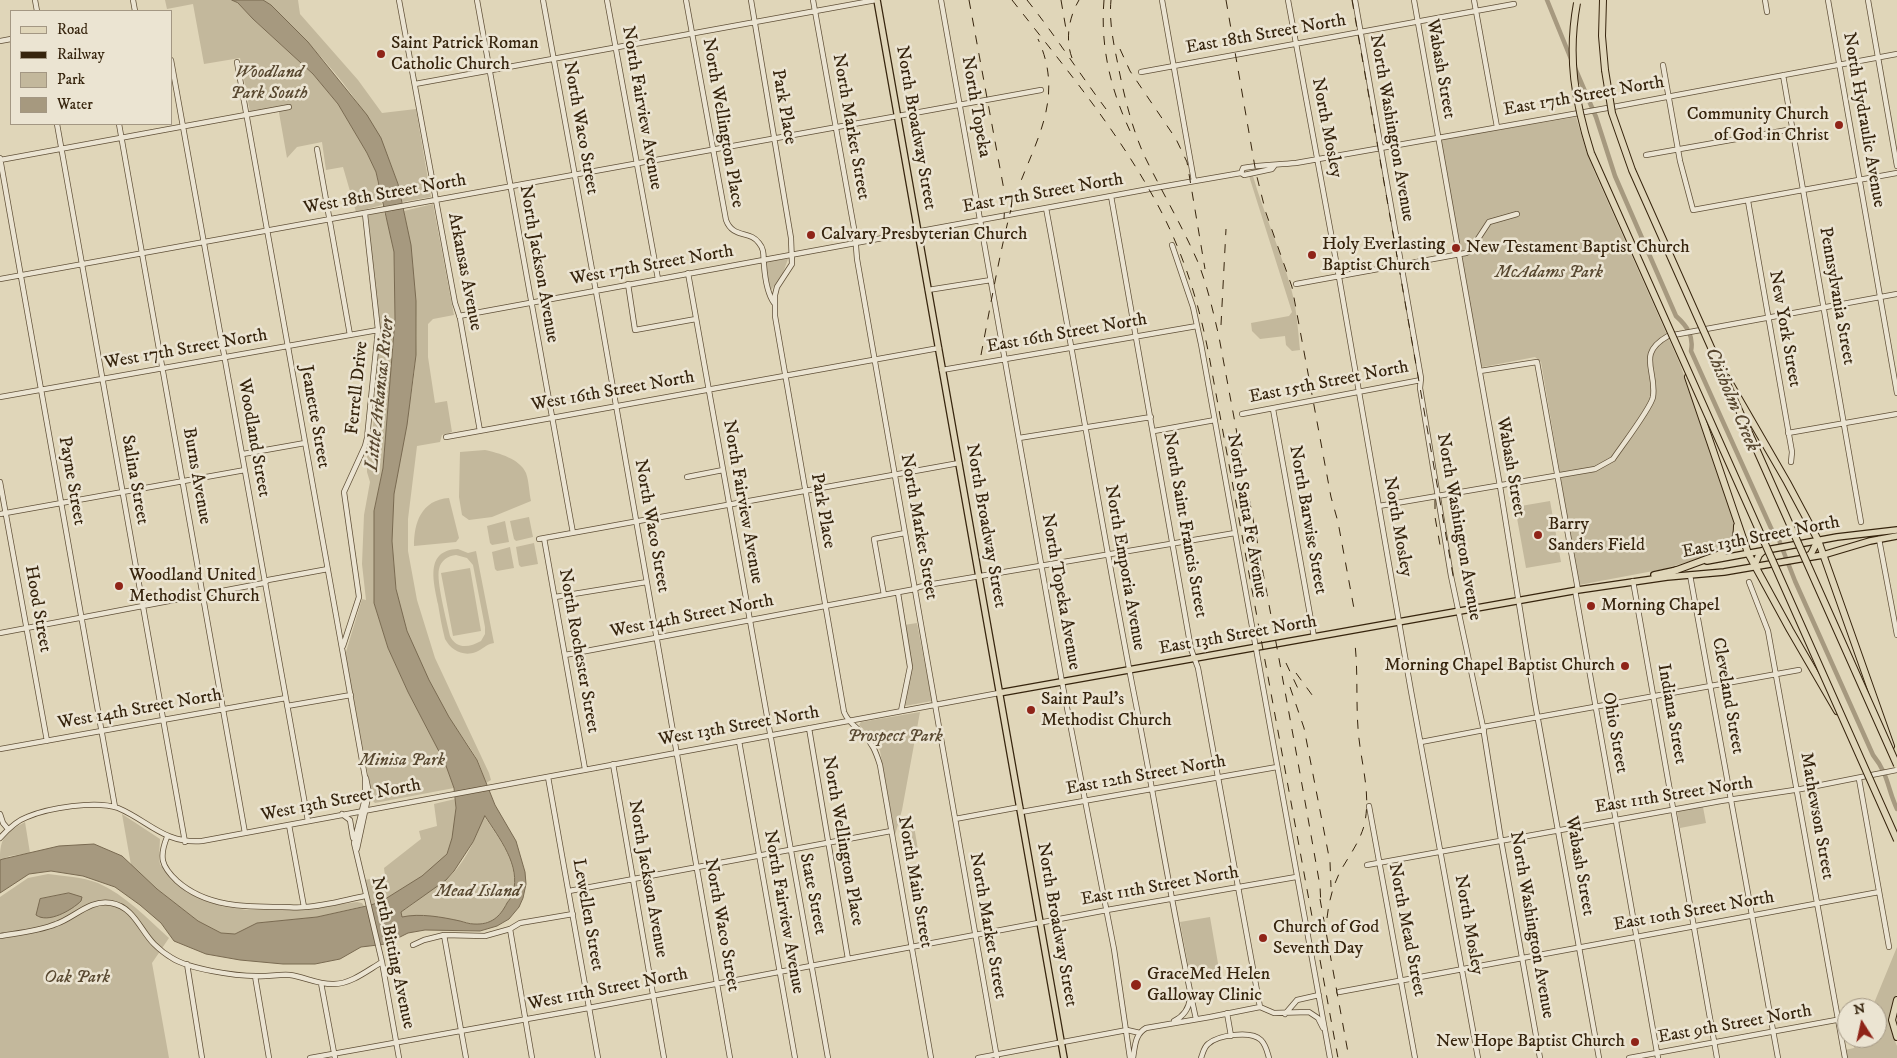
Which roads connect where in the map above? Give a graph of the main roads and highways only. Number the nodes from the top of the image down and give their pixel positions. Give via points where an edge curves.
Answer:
1 (877, 0) edge
2 (1603, 0) edge
3 (1577, 2) edge
4 (1680, 353) junction
5 (1721, 366) junction
6 (1737, 518) junction
7 (1897, 530) edge
8 (1897, 536) edge
9 (1818, 540) junction
10 (1764, 550) junction
11 (1748, 553) junction
12 (1823, 555) junction
13 (1804, 558) junction
14 (1754, 566) junction
15 (1674, 571) junction
16 (1633, 581) junction
17 (1000, 693) junction
18 (1852, 742) junction
19 (1897, 763) edge
20 (1897, 840) edge
21 (1897, 1000) edge
22 (1897, 1037) edge
23 (1064, 1058) edge

1 - 17 main road, North Broadway Street
2 - 5 highway, bridge via 1602,36 1612,113 1624,150
3 - 4 highway, bridge via 1572,63 1576,101 1585,133 1599,172
4 - 6 highway, bridge
4 - 18 highway, bridge
5 - 9 highway, bridge
5 - 19 highway, bridge
6 - 11 highway
6 - 15 highway via 1737,535 1729,549
7 - 9 main road, East 13th Street North
8 - 12 main road, East 13th Street North
9 - 10 main road, East 13th Street North
9 - 12 highway
9 - 13 highway
10 - 11 main road, East 13th Street North
10 - 14 highway
11 - 14 highway
11 - 15 main road, East 13th Street North
12 - 13 main road, East 13th Street North
12 - 19 highway, bridge
13 - 14 main road, East 13th Street North
14 - 16 main road, East 13th Street North
14 - 18 highway, bridge
15 - 16 main road, East 13th Street North
16 - 17 main road, East 13th Street North
17 - 23 main road, North Broadway Street
18 - 20 highway, bridge
21 - 22 highway via 1892,1020

